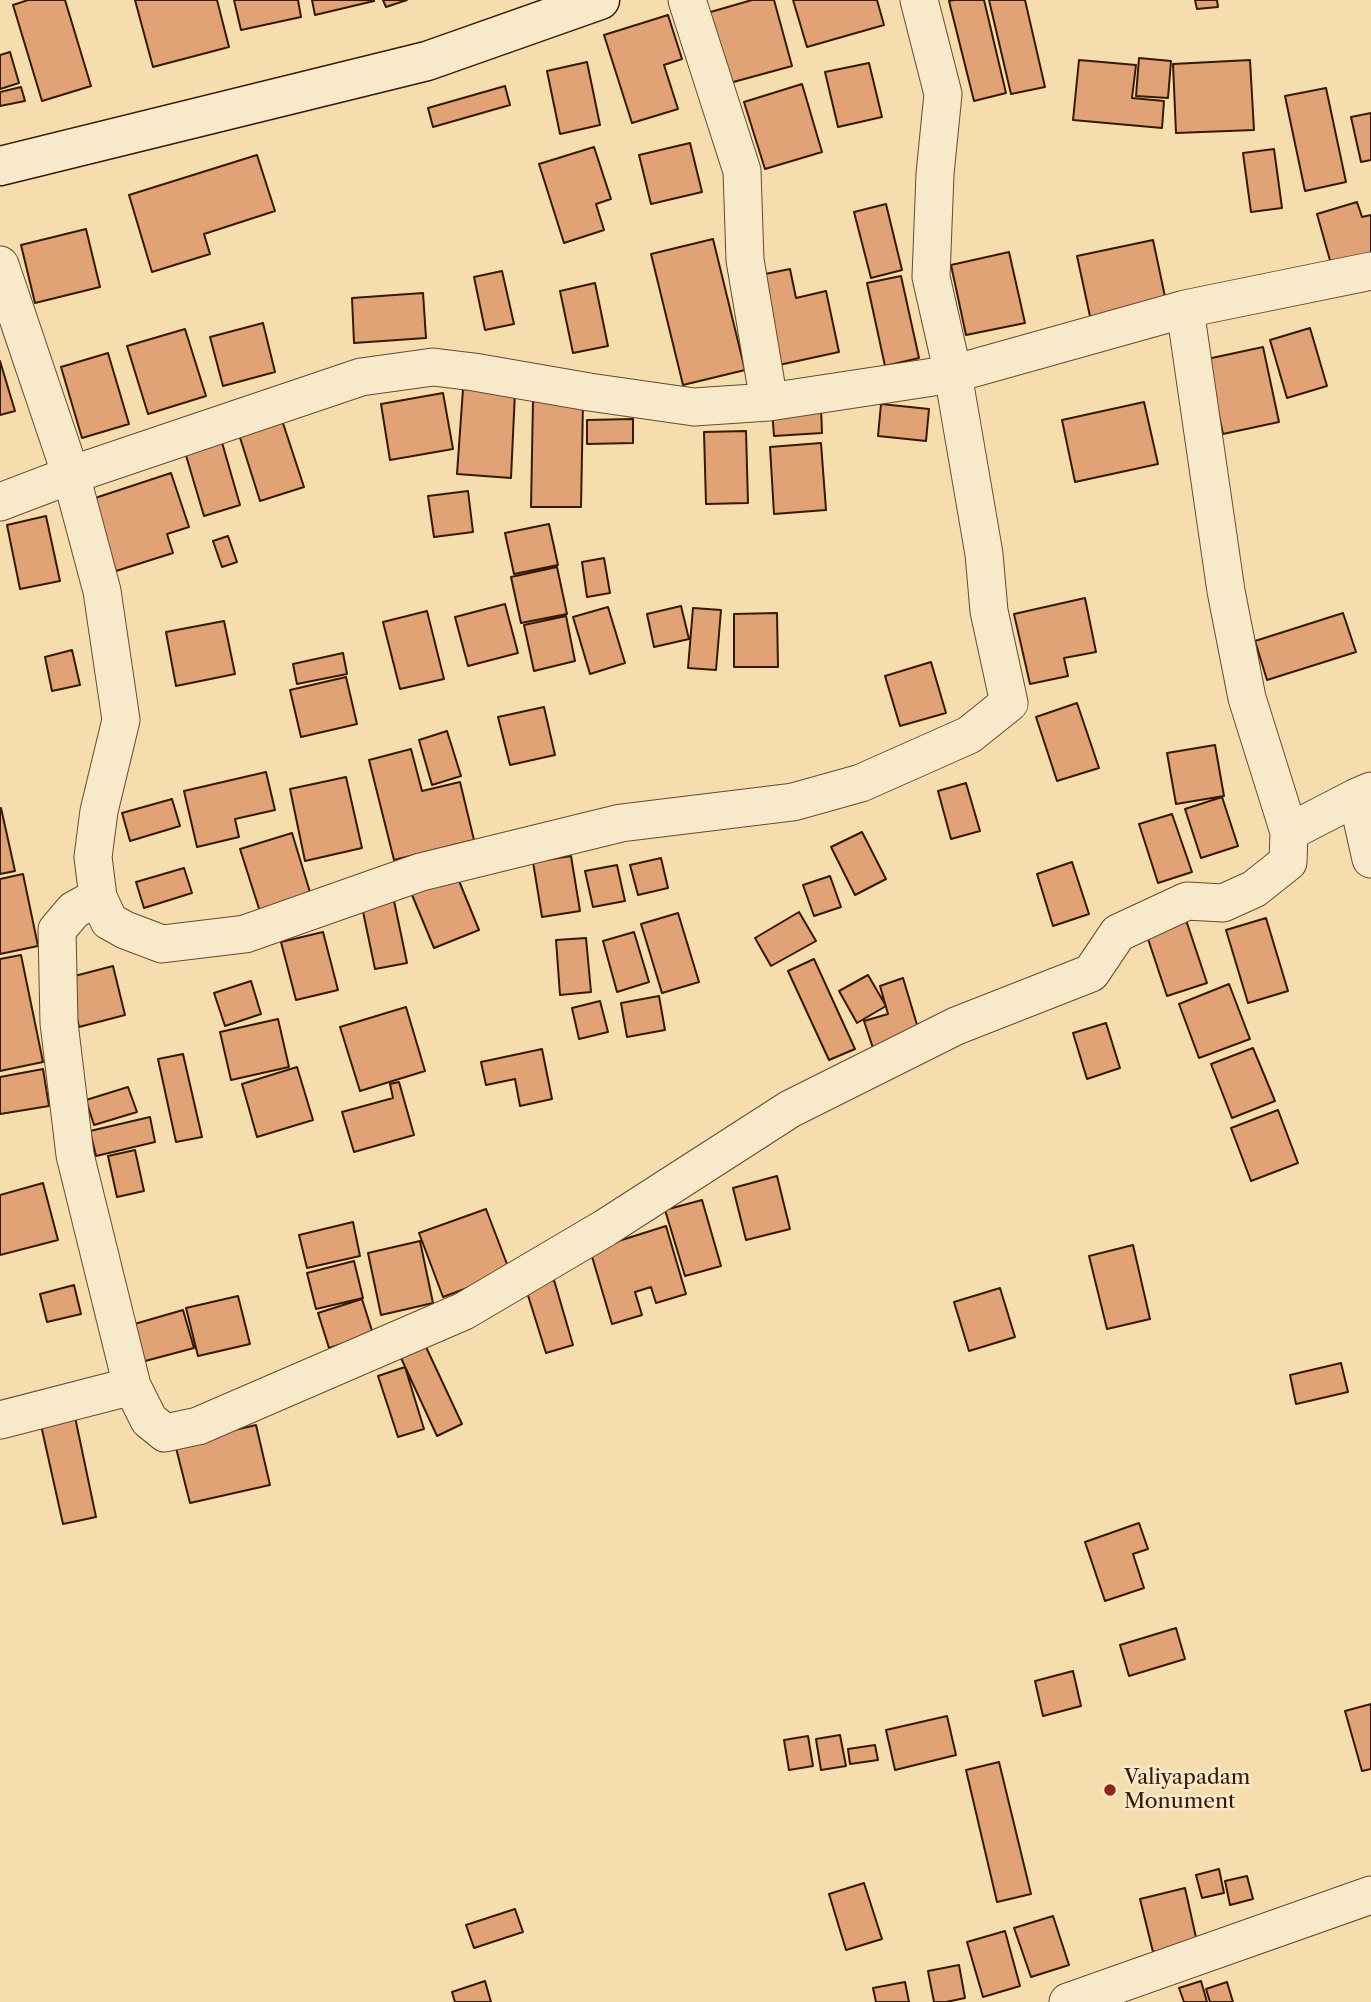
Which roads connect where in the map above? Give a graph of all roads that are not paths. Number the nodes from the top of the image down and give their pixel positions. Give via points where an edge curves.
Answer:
1 (687, 0) edge
2 (919, 0) edge
3 (583, 3) edge
4 (0, 166) edge
5 (0, 265) edge
6 (1371, 271) edge
7 (1185, 309) junction
8 (953, 374) junction
9 (769, 402) junction
10 (71, 475) junction
11 (0, 502) edge
12 (1364, 794) edge
13 (1289, 832) junction
14 (1371, 859) edge
15 (98, 897) junction
16 (132, 1386) junction
17 (0, 1420) edge
18 (1371, 1895) edge
19 (1068, 2002) edge

1 - 9 street via 742,171 745,260
2 - 8 street via 943,94 931,277
3 - 4 street via 427,61
5 - 10 street
6 - 7 street
7 - 8 street
7 - 13 street via 1226,591 1247,698
8 - 9 street
8 - 15 street via 984,554 989,611 1009,702 969,735 862,783 793,802 621,824 421,872 245,934 162,944 109,921
9 - 10 street via 694,407 433,367 361,377
10 - 11 street
10 - 15 street via 102,591 121,720 93,857
12 - 13 street
12 - 14 street
13 - 16 street via 1288,862 1254,889 1223,903 1187,901 1118,933 1091,973 956,1026 790,1109 605,1228 464,1311 198,1426 165,1433 149,1420
15 - 16 street via 74,910 57,930 59,1023 75,1155
16 - 17 street
18 - 19 street

